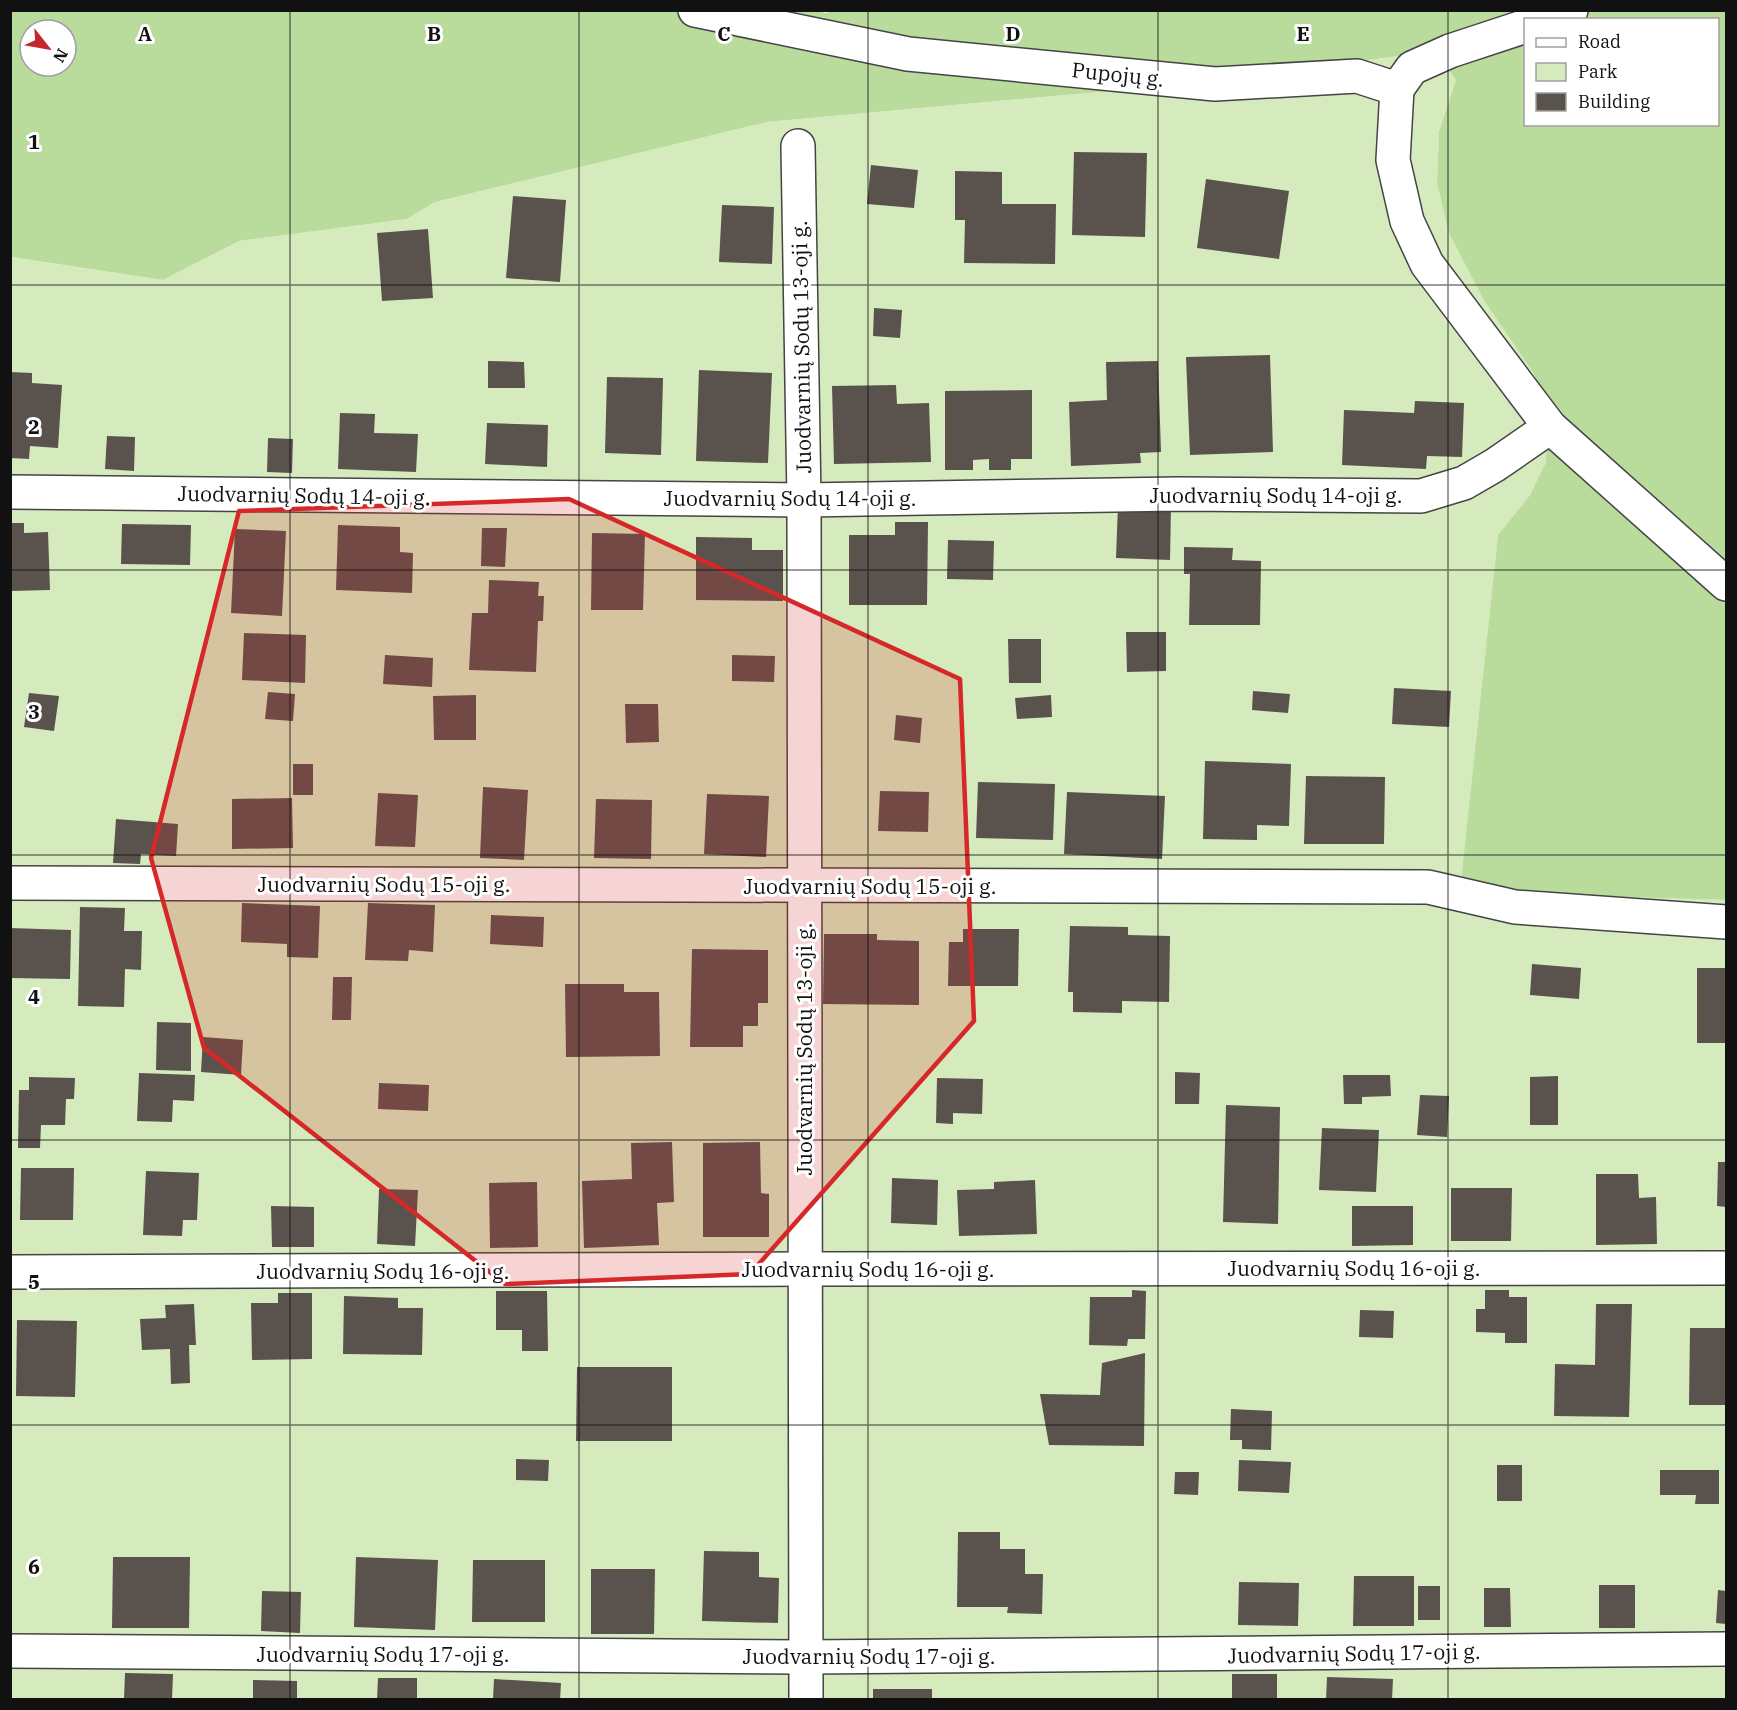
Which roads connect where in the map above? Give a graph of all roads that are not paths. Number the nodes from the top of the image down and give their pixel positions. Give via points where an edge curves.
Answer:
1 (695, 10) edge
2 (1570, 10) edge
3 (1549, 18) edge
4 (1524, 27) edge
5 (1397, 88) junction
6 (798, 146) dead end
7 (1550, 427) junction
8 (10, 492) edge
9 (804, 500) junction
10 (1726, 584) edge
11 (10, 883) edge
12 (804, 886) junction
13 (1726, 922) edge
14 (1726, 1268) edge
15 (805, 1269) junction
16 (10, 1272) edge
17 (1726, 1649) edge
18 (10, 1651) edge
19 (805, 1657) junction
20 (806, 1700) edge

1 - 5 street, Pupojų g. via 908,54 1215,84 1357,76
2 - 3 street
4 - 5 street via 1412,68
5 - 7 street via 1393,160 1407,221 1427,264
6 - 9 street, Juodvarnių Sodų 13-oji g.
7 - 9 street, Juodvarnių Sodų 14-oji g. via 1464,483 1421,496 1179,494
7 - 10 street
8 - 9 street, Juodvarnių Sodų 14-oji g.
9 - 12 street, Juodvarnių Sodų 13-oji g.
11 - 12 street, Juodvarnių Sodų 15-oji g.
12 - 13 street, Juodvarnių Sodų 15-oji g. via 1428,887 1515,906
12 - 15 street, Juodvarnių Sodų 13-oji g.
14 - 15 street, Juodvarnių Sodų 16-oji g.
15 - 16 street, Juodvarnių Sodų 16-oji g.
15 - 19 street, Juodvarnių Sodų 13-oji g.
17 - 19 street, Juodvarnių Sodų 17-oji g.
18 - 19 street, Juodvarnių Sodų 17-oji g.
19 - 20 street, Juodvarnių Sodų 13-oji g.

